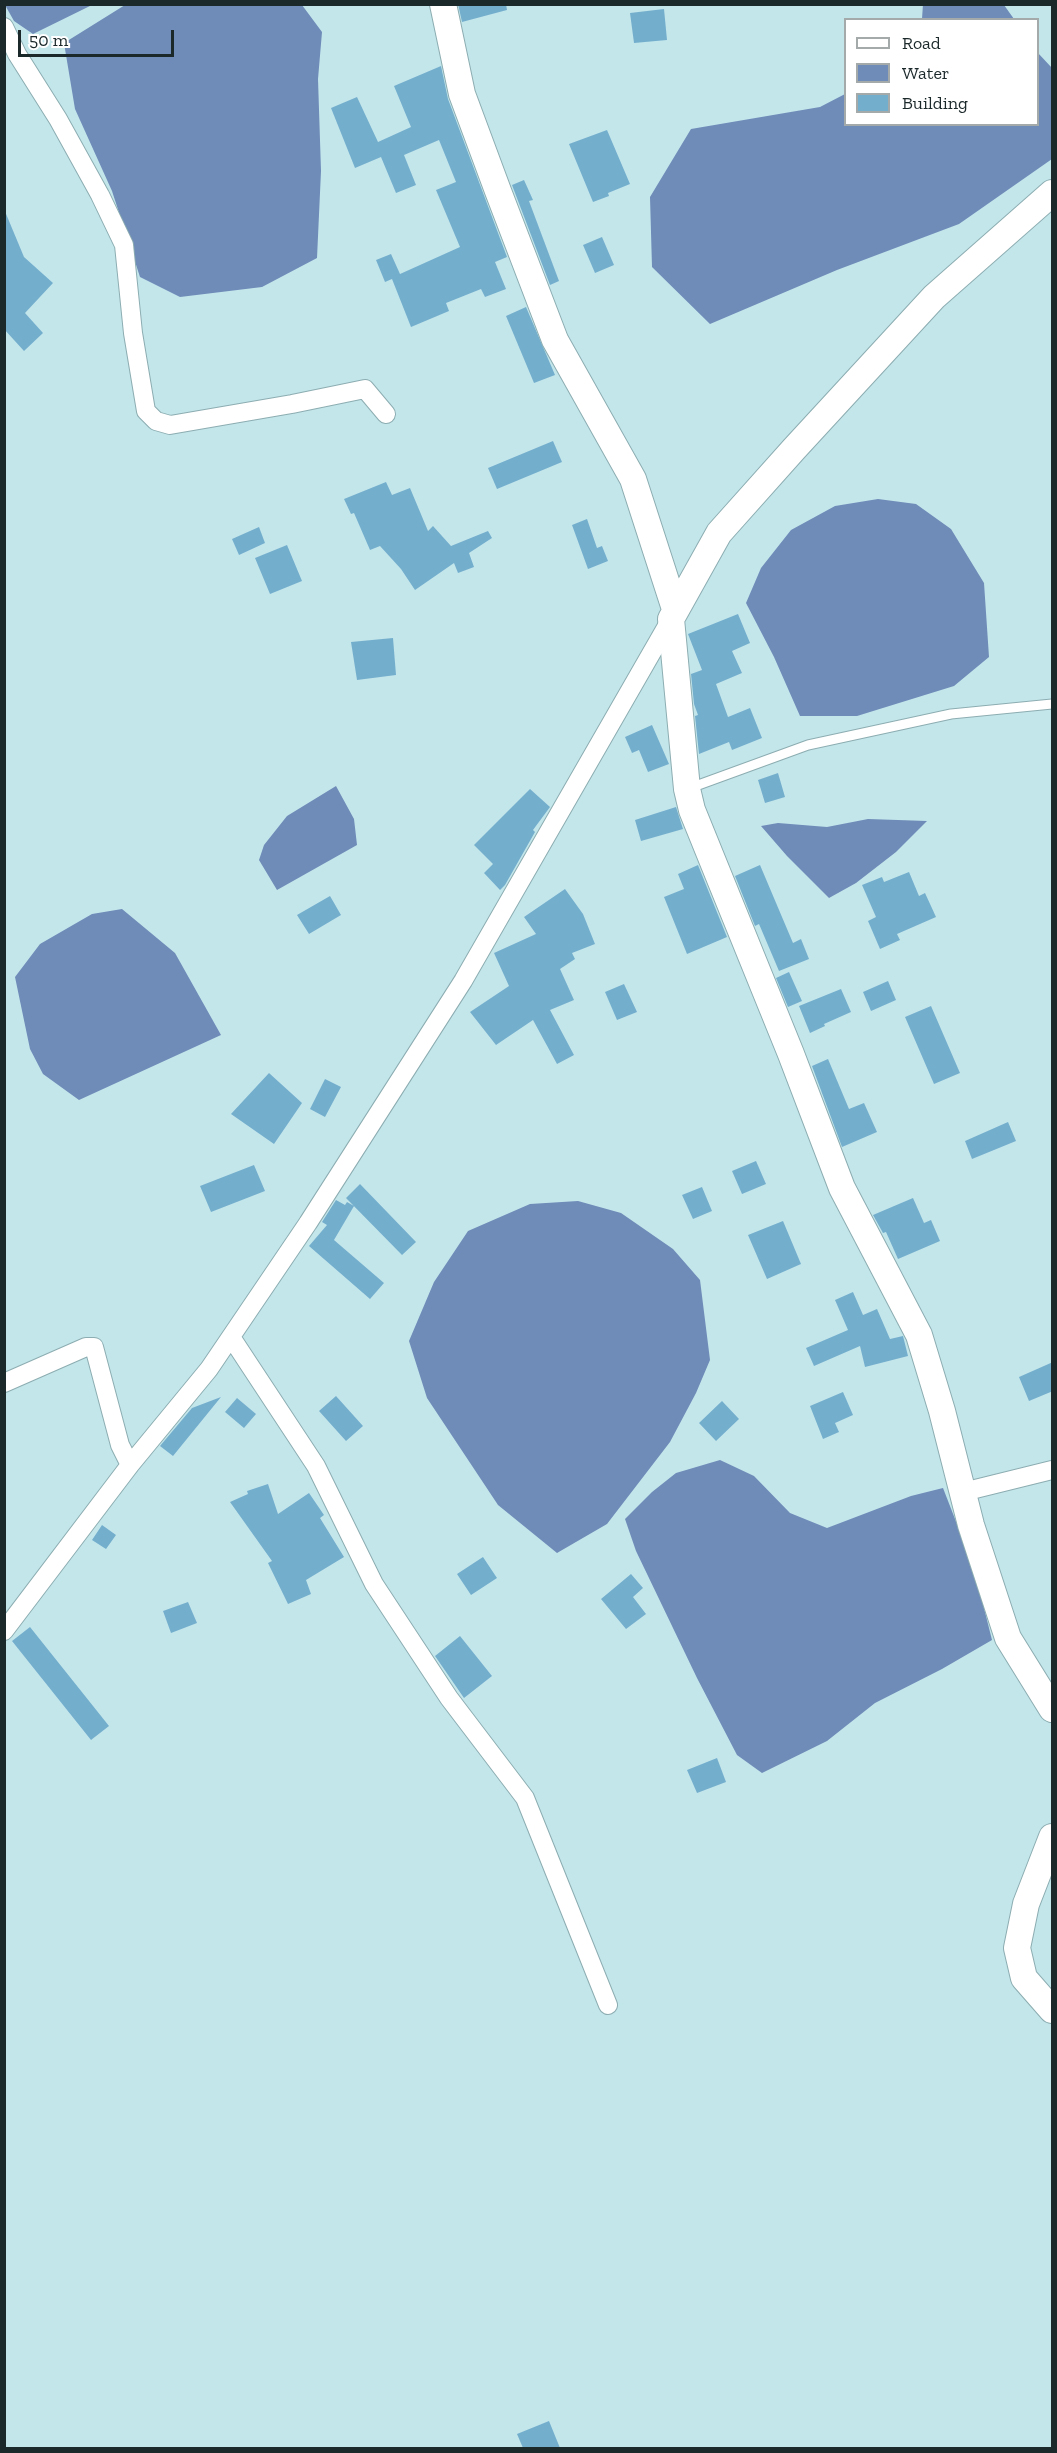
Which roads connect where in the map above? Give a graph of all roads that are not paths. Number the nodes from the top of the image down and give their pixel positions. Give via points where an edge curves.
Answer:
1 (444, 4) edge
2 (4, 27) edge
3 (1053, 193) edge
4 (386, 414) dead end
5 (673, 614) junction
6 (1053, 704) edge
7 (687, 789) junction
8 (231, 1337) junction
9 (4, 1383) edge
10 (130, 1465) junction
11 (1053, 1470) edge
12 (963, 1492) junction
13 (4, 1632) edge
14 (1053, 1709) edge
15 (1053, 1837) edge
16 (608, 2005) dead end
17 (1053, 2010) edge

1 - 5 street via 462,94 510,223 555,340 633,479
2 - 4 street via 95,186 124,245 146,411 156,421 170,425 365,389
3 - 5 street via 934,297 794,449 720,533
5 - 7 street
5 - 8 street via 463,981 309,1223
6 - 7 lane via 951,714 808,745
7 - 12 street via 842,1188 919,1335
8 - 10 street
8 - 16 street via 316,1466 374,1584 449,1698 525,1798
9 - 10 street via 94,1347 120,1445
10 - 13 street
11 - 12 street
12 - 14 street via 1008,1638
15 - 17 street via 1026,1904 1017,1948 1024,1978

